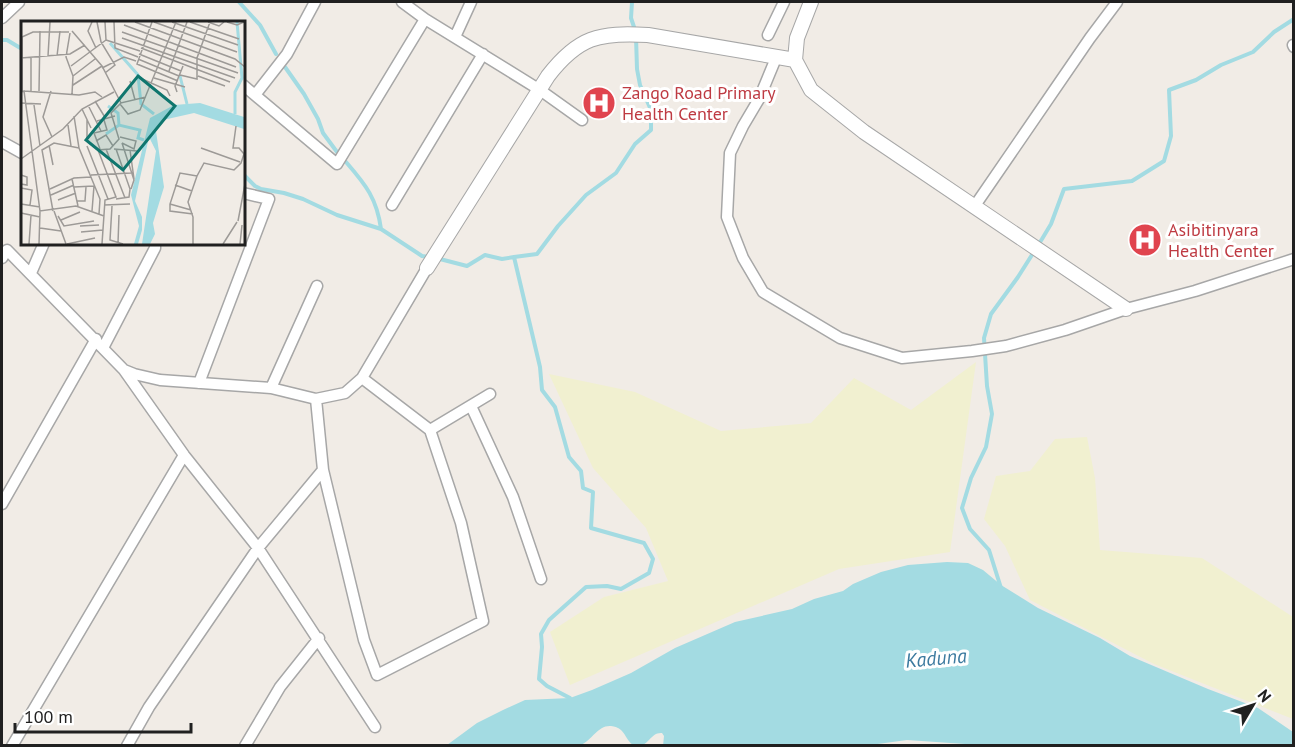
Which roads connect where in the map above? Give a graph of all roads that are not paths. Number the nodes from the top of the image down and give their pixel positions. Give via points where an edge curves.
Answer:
1 (19, 2) edge
2 (315, 2) edge
3 (402, 2) edge
4 (471, 2) edge
5 (784, 2) edge
6 (811, 2) edge
7 (1117, 2) edge
8 (2, 18) edge
9 (425, 19) junction
10 (768, 35) dead end
11 (455, 37) junction
12 (483, 54) junction
13 (776, 58) junction
14 (795, 60) junction
15 (244, 86) edge
16 (540, 90) junction
17 (255, 95) junction
18 (582, 120) dead end
19 (2, 142) edge
20 (21, 152) edge
21 (244, 193) edge
22 (392, 205) dead end
23 (974, 207) junction
24 (44, 244) edge
25 (155, 244) edge
26 (3, 250) edge
27 (1293, 259) edge
28 (427, 268) joint
29 (31, 273) junction
30 (317, 286) dead end
31 (1126, 309) junction
32 (99, 344) junction
33 (124, 370) junction
34 (362, 378) junction
35 (199, 383) junction
36 (271, 388) junction
37 (490, 394) dead end
38 (316, 399) junction
39 (471, 405) junction
40 (430, 430) junction
41 (184, 455) junction
42 (323, 470) junction
43 (2, 504) edge
44 (258, 548) junction
45 (541, 579) dead end
46 (319, 638) junction
47 (375, 727) dead end
48 (12, 746) edge
49 (127, 746) edge
50 (245, 746) edge

1 - 8 street
2 - 17 street via 287,54
3 - 9 street
4 - 11 street
5 - 10 street
6 - 14 street via 797,39
7 - 23 street
9 - 11 street
9 - 17 street via 337,164
11 - 12 street
12 - 16 street
12 - 22 street
13 - 14 street
13 - 16 street via 629,34 583,41 561,59
13 - 31 street via 730,153 727,217 743,258 763,292 840,338 902,358 1006,346
14 - 23 street via 811,90 864,132
15 - 17 street
16 - 18 street
16 - 28 street
19 - 20 street
21 - 35 street via 269,199
23 - 31 street
24 - 29 street
25 - 32 street
26 - 29 street
27 - 31 street
28 - 34 street
29 - 32 street
30 - 36 street
32 - 33 street
32 - 43 street
33 - 35 street via 160,380
33 - 41 street
34 - 38 street via 345,393
34 - 40 street
35 - 36 street
36 - 38 street
37 - 39 street
38 - 42 street
39 - 40 street
39 - 45 street via 513,497
40 - 42 street via 461,523 483,621 377,675 363,639
41 - 44 street
41 - 48 street
42 - 44 street
44 - 46 street
44 - 49 street via 149,707
46 - 47 street
46 - 50 street via 280,687

